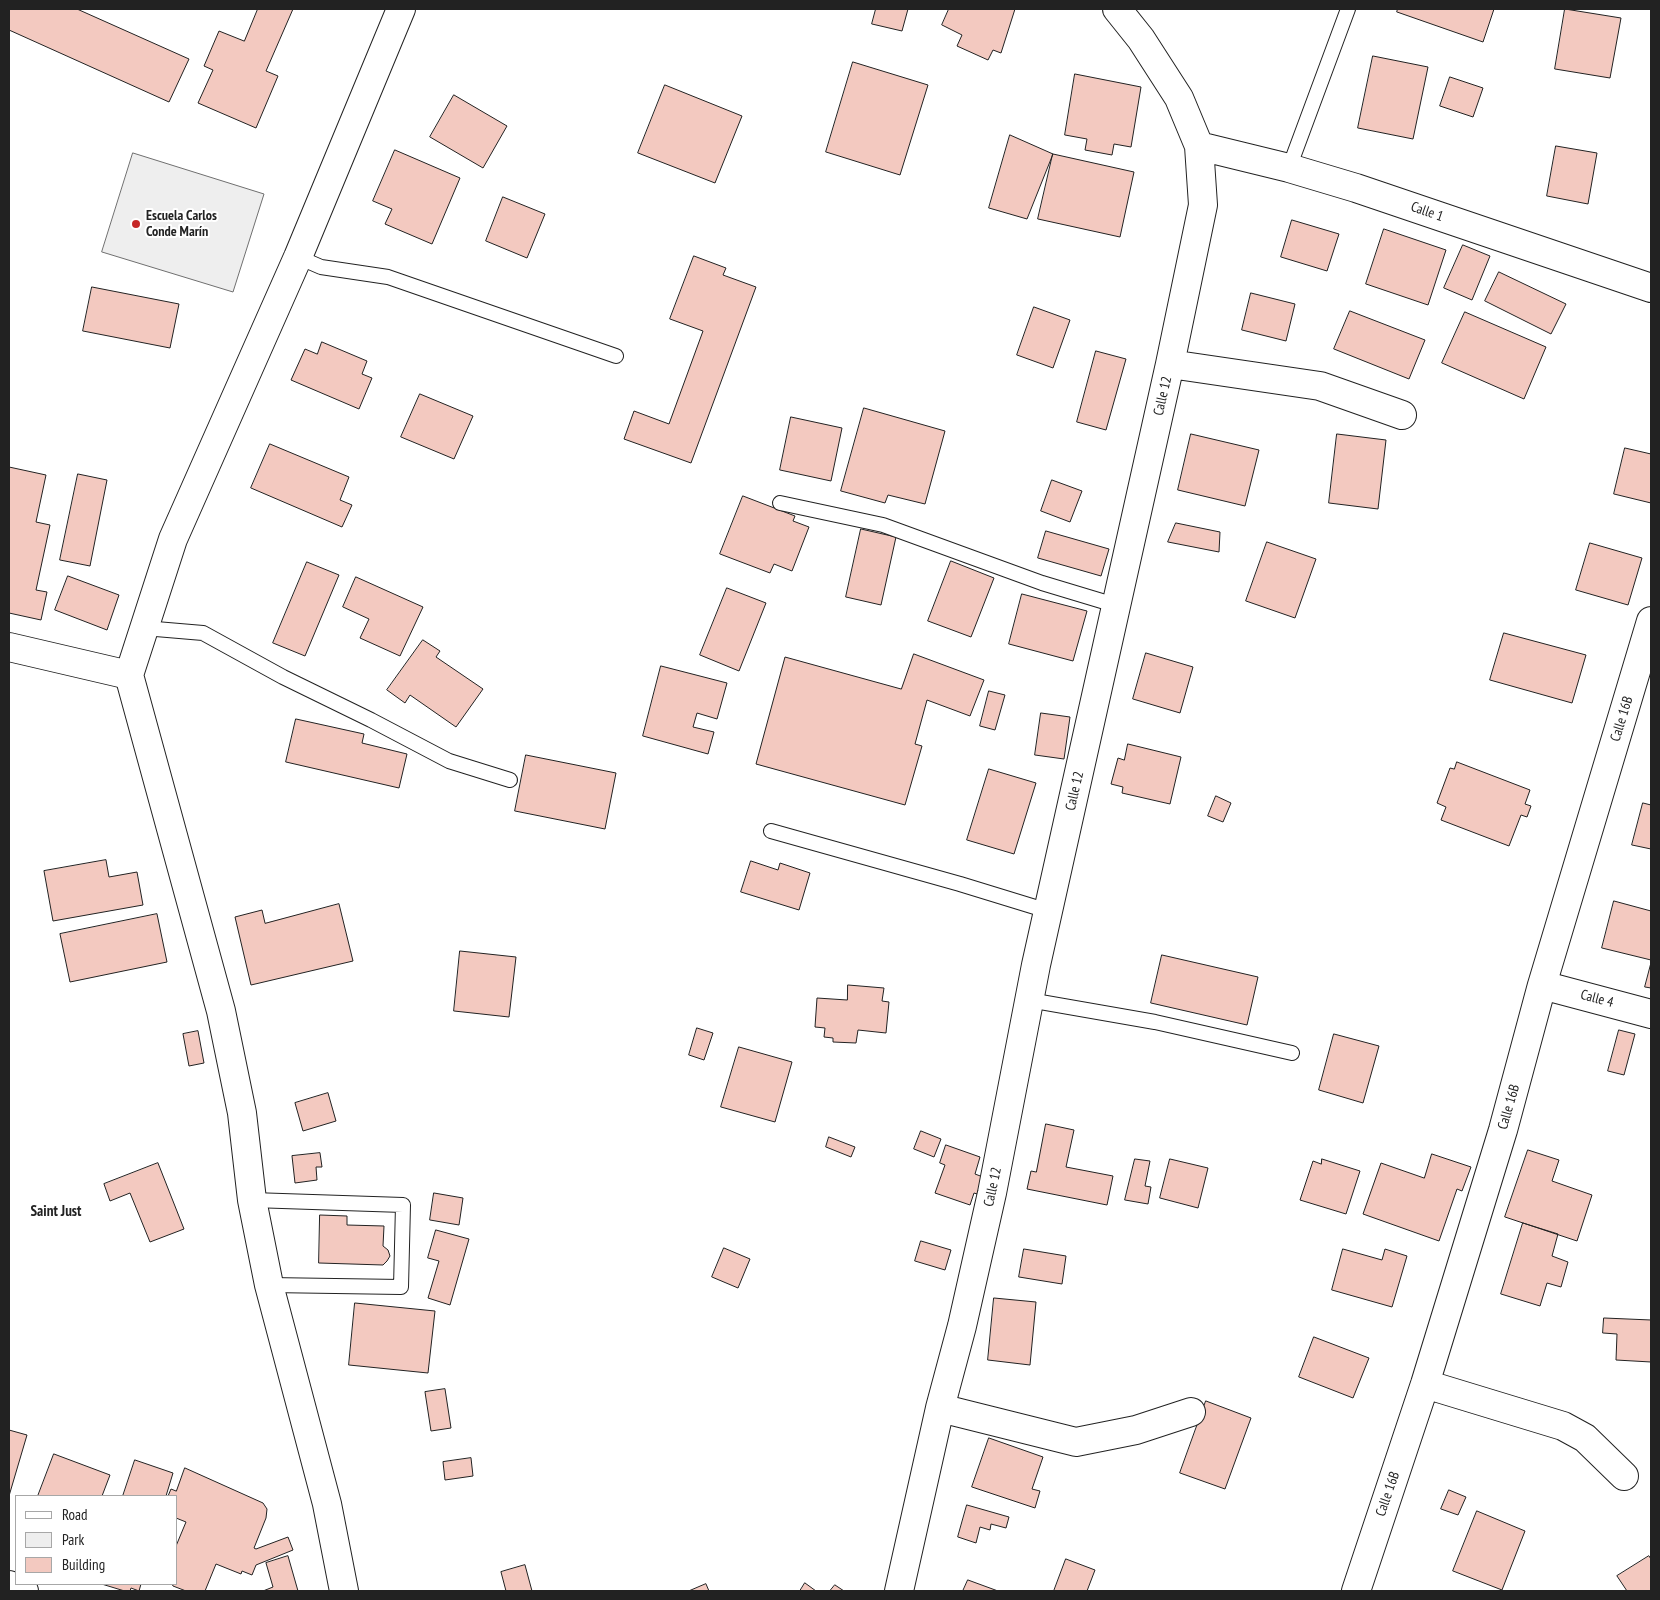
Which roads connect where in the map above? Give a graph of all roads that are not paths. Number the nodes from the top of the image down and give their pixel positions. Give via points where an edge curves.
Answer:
1 (401, 9) edge
2 (1117, 9) edge
3 (1348, 9) edge
4 (1199, 146) junction
5 (1290, 168) junction
6 (298, 257) junction
7 (1651, 288) edge
8 (616, 356) dead end
9 (1170, 364) junction
10 (1402, 415) dead end
11 (780, 503) dead end
12 (1116, 605) junction
13 (1651, 620) edge
14 (144, 628) junction
15 (9, 647) edge
16 (129, 675) junction
17 (510, 780) dead end
18 (771, 831) dead end
19 (1048, 911) junction
20 (1542, 985) junction
21 (1029, 1000) junction
22 (1651, 1014) edge
23 (1292, 1053) dead end
24 (252, 1200) junction
25 (269, 1285) junction
26 (1425, 1384) junction
27 (940, 1408) junction
28 (1191, 1412) dead end
29 (1624, 1476) dead end
30 (9, 1585) edge
31 (24, 1591) edge
32 (344, 1591) edge
33 (899, 1591) edge
34 (1356, 1591) edge

1 - 6 street
2 - 4 street, Calle 12 via 1141,39 1179,98
3 - 5 lane
4 - 5 street, Calle 1
4 - 9 street, Calle 12 via 1203,205
5 - 7 street, Calle 1
6 - 8 lane via 321,267 388,277
6 - 14 street via 173,539
9 - 10 street via 1320,386
9 - 12 street, Calle 12
11 - 12 lane via 883,525 1042,583
12 - 19 street, Calle 12
13 - 20 street, Calle 16B
14 - 16 street
14 - 17 lane via 203,633 449,761
15 - 16 street
16 - 24 street via 221,1011 242,1113
18 - 19 lane
19 - 21 street, Calle 12
20 - 22 street, Calle 4
20 - 26 street, Calle 16B
21 - 23 lane via 1154,1022
21 - 27 street, Calle 12 via 992,1193
24 - 25 street
24 - 25 lane via 403,1205 401,1287
25 - 32 street via 328,1504
26 - 29 street via 1563,1426 1585,1438
26 - 34 street, Calle 16B
27 - 28 street via 1076,1442 1136,1430
27 - 33 street, Calle 12
30 - 31 street

